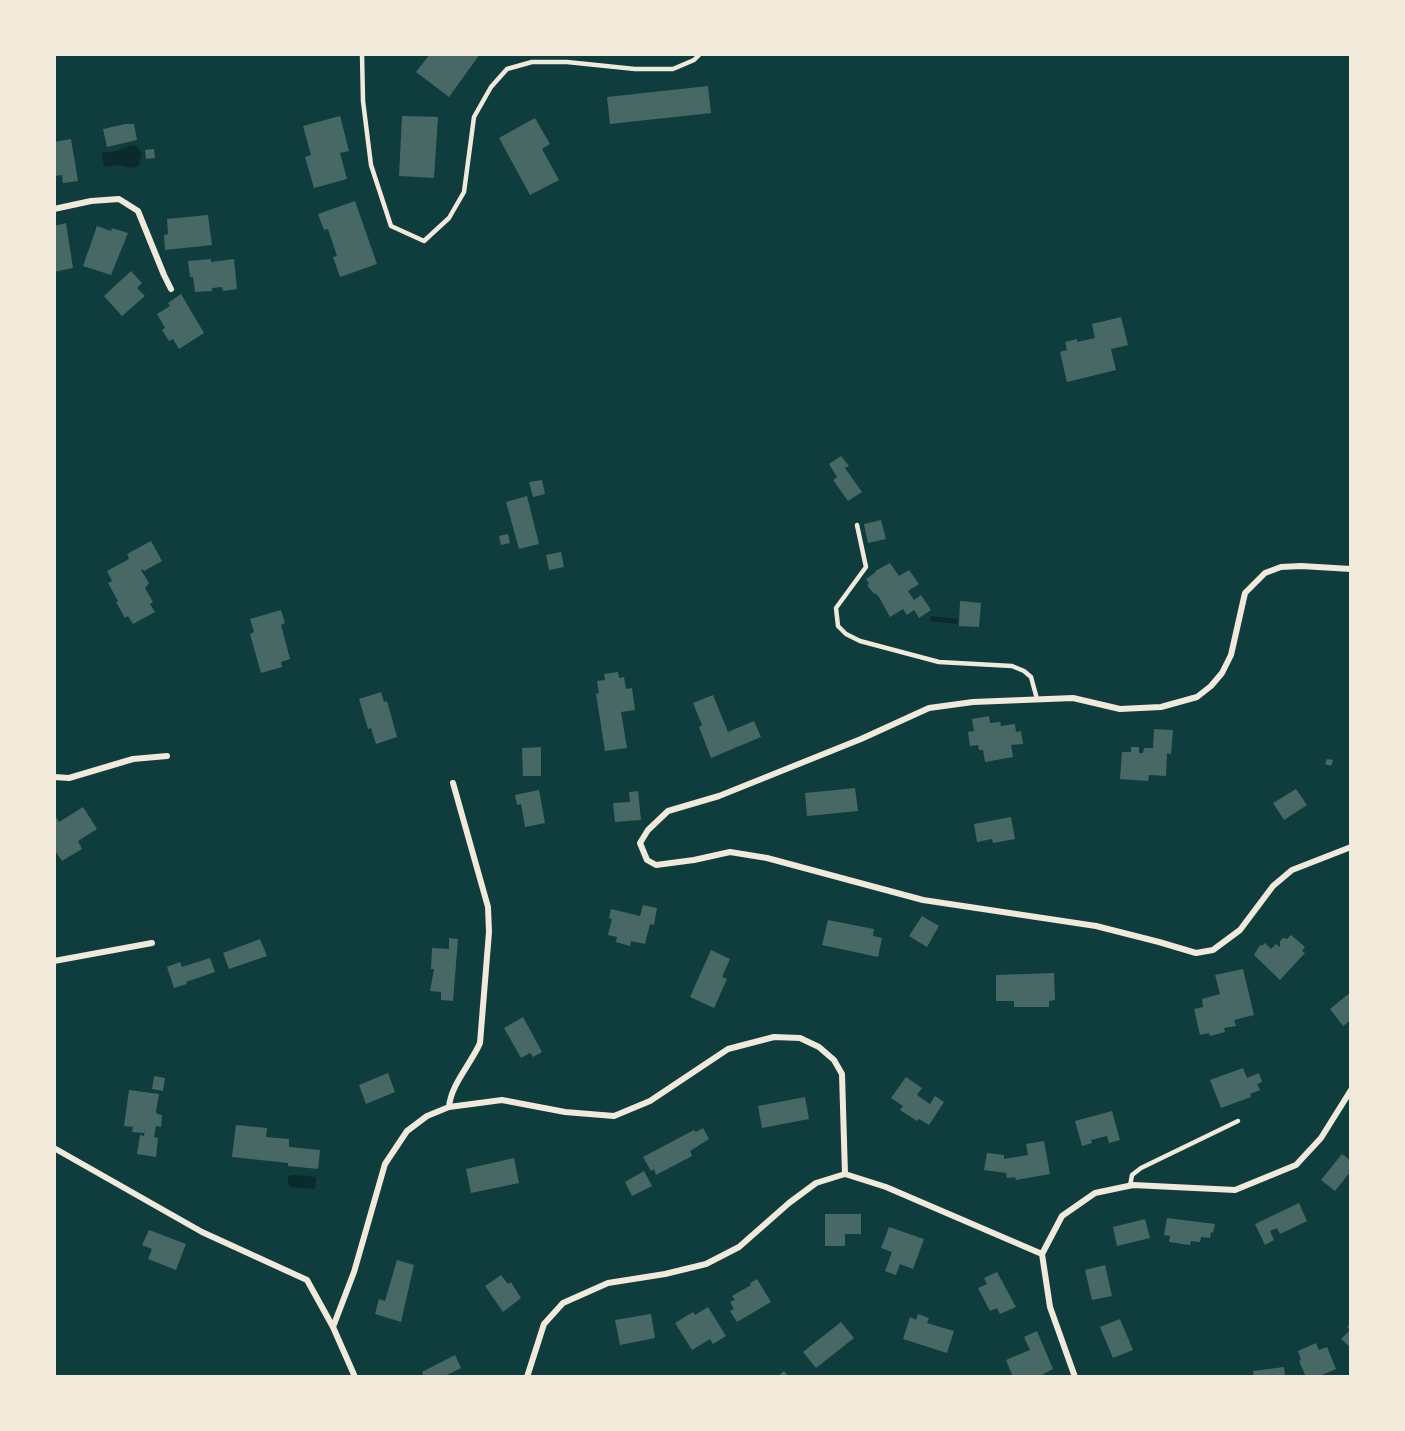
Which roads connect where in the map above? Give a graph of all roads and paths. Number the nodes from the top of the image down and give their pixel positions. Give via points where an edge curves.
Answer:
1 (362, 54) edge
2 (700, 54) edge
3 (54, 209) edge
4 (171, 289) dead end
5 (857, 525) dead end
6 (1351, 568) edge
7 (1037, 699) junction
8 (167, 756) dead end
9 (54, 777) edge
10 (453, 783) dead end
11 (1351, 847) edge
12 (152, 943) dead end
13 (54, 961) edge
14 (1351, 1090) edge
15 (449, 1107) junction
16 (1238, 1121) dead end
17 (54, 1148) edge
18 (845, 1174) junction
19 (1130, 1186) junction
20 (1042, 1254) junction
21 (333, 1327) junction
22 (355, 1377) edge
23 (527, 1377) edge
24 (1075, 1377) edge

1 - 2 lane via 371,165 391,226 424,241 449,218 464,192 474,117 507,69 532,62 673,69
3 - 4 street via 119,199 138,211
5 - 7 lane via 866,567 836,608 838,626 846,634 939,662 1012,666 1031,677
6 - 7 street via 1281,567 1253,582 1245,593 1231,655 1222,673 1197,697 1161,707 1120,709 1073,698
7 - 11 street via 929,708 719,796 668,811 640,843 647,860 656,865 730,852 767,858 923,900 1096,926 1196,954 1213,950 1240,930 1273,886 1292,870
8 - 9 street via 134,759 69,778
10 - 15 street via 488,907 489,932 480,1043 450,1094
12 - 13 street
14 - 19 street via 1321,1138 1296,1165 1235,1190
15 - 18 street via 502,1100 614,1116 650,1101 728,1049 774,1037 800,1038 819,1047 842,1074
15 - 21 street via 427,1116 407,1131 386,1164
16 - 19 lane via 1141,1168 1132,1175
17 - 21 street via 202,1232 307,1280
18 - 20 street via 886,1187
18 - 23 street via 816,1183 740,1247 706,1264 608,1283 563,1303 544,1324
19 - 20 street via 1095,1193 1062,1216
20 - 24 street via 1050,1307
21 - 22 street

